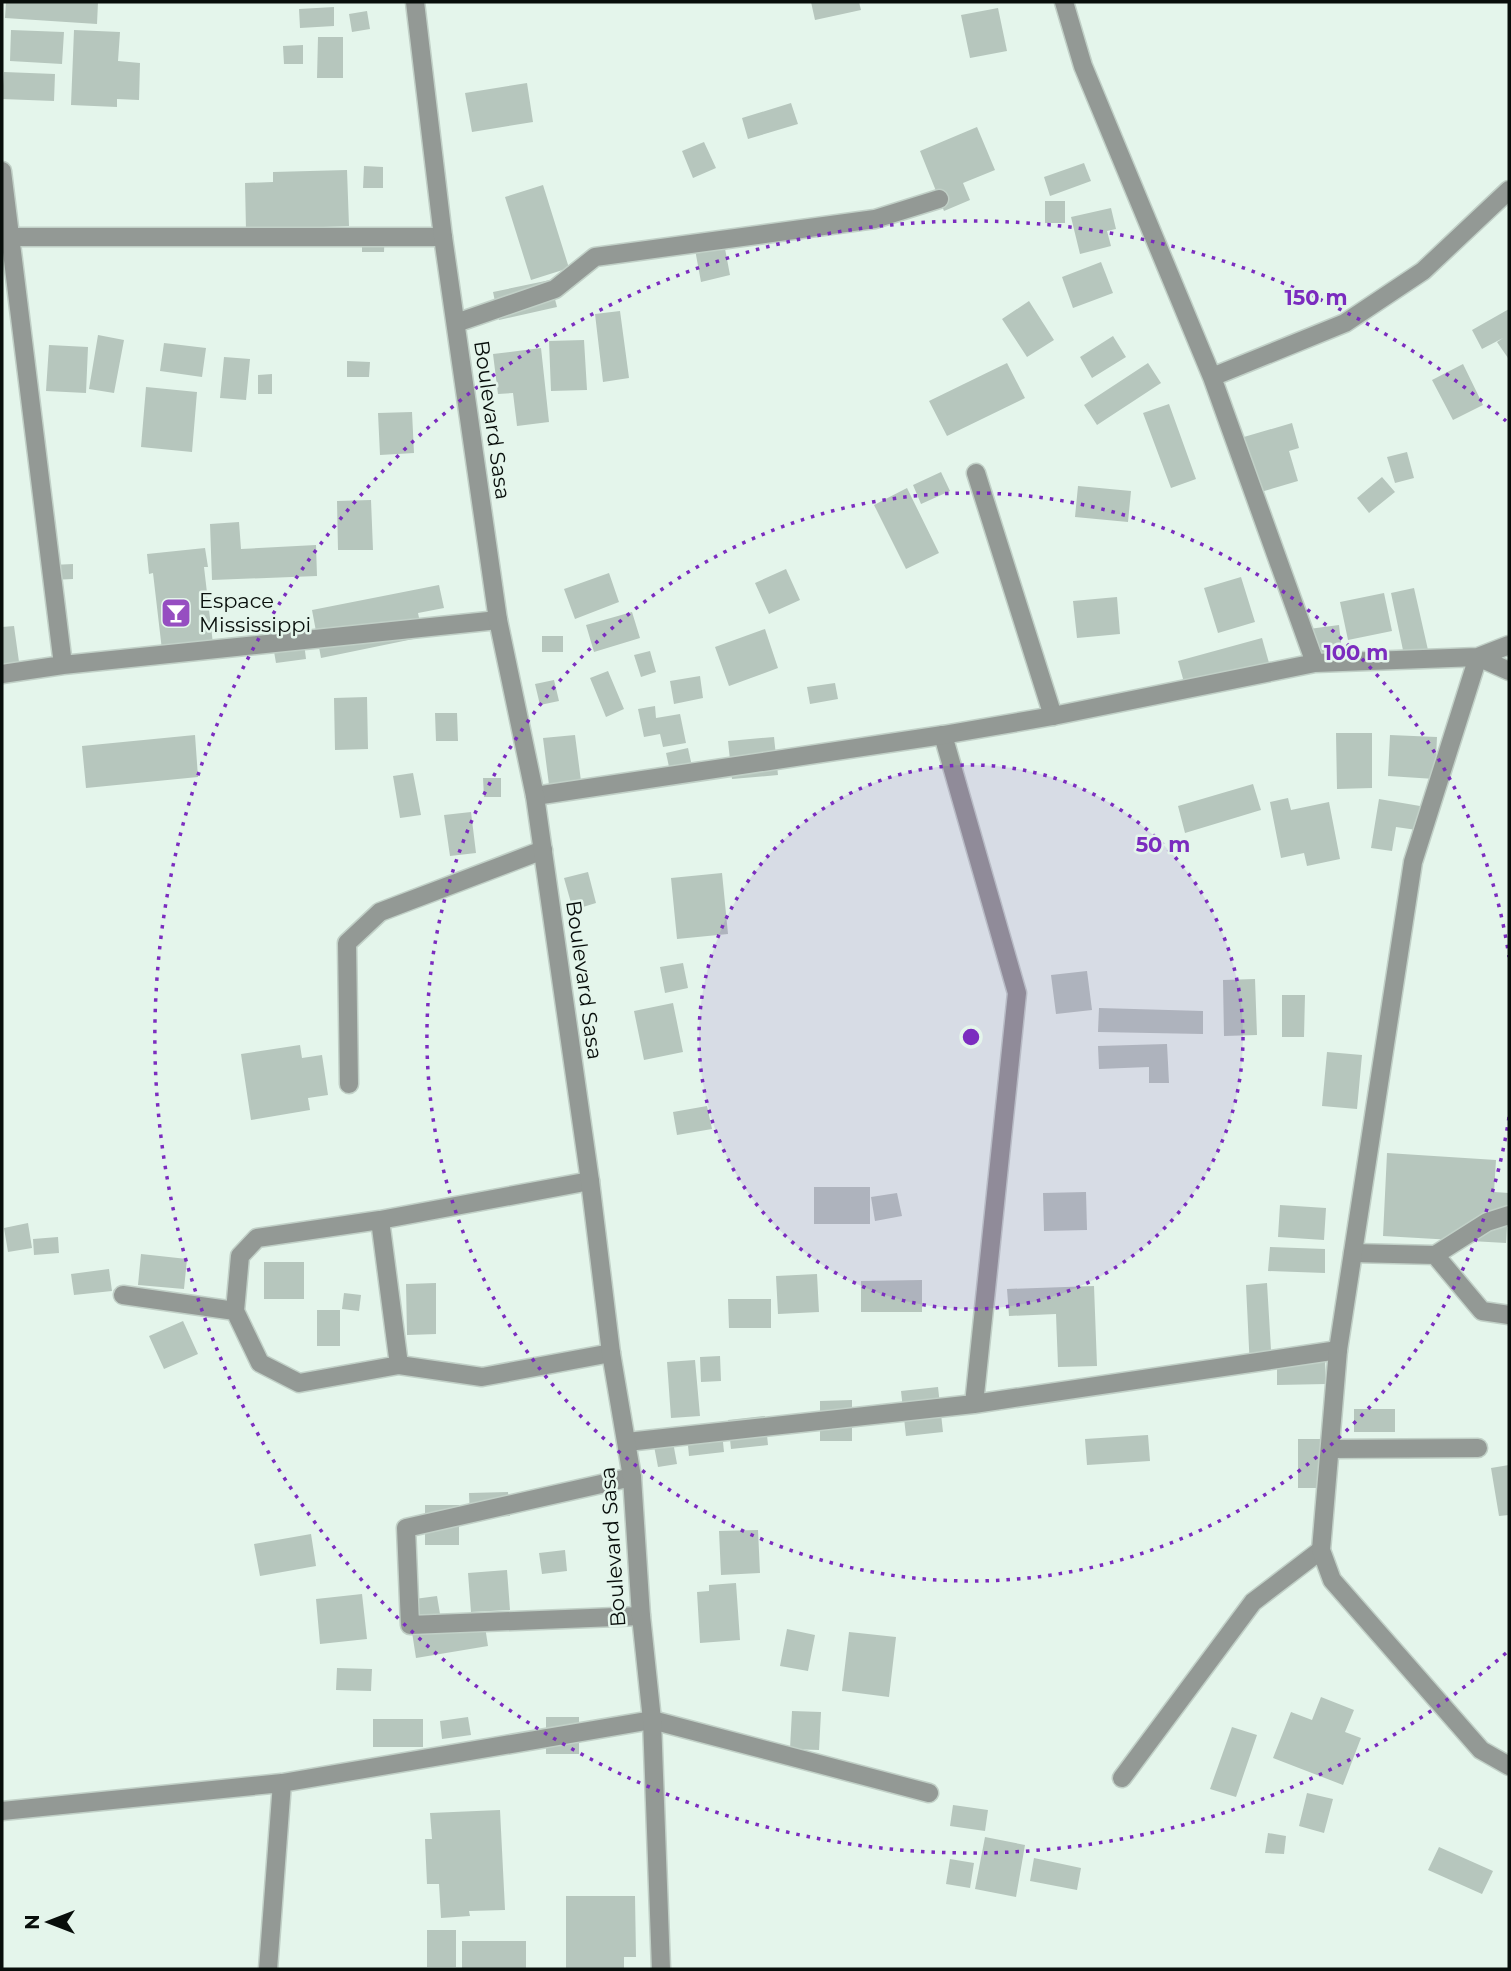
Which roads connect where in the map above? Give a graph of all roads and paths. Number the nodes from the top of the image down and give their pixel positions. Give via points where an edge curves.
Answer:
1 (415, 2) edge
2 (1064, 2) edge
3 (2, 171) edge
4 (1509, 190) edge
5 (939, 199) dead end
6 (6, 237) edge
7 (443, 237) junction
8 (456, 323) junction
9 (1212, 377) junction
10 (976, 473) dead end
11 (498, 620) junction
12 (1509, 645) edge
13 (1478, 657) junction
14 (1315, 663) junction
15 (63, 665) junction
16 (1509, 671) edge
17 (2, 674) edge
18 (1052, 716) junction
19 (943, 735) junction
20 (535, 796) junction
21 (543, 850) junction
22 (349, 1084) dead end
23 (590, 1181) junction
24 (1509, 1215) edge
25 (380, 1220) junction
26 (1353, 1252) junction
27 (1435, 1255) junction
28 (122, 1296) dead end
29 (235, 1311) junction
30 (1509, 1315) edge
31 (1338, 1350) junction
32 (611, 1353) junction
33 (399, 1365) junction
34 (974, 1404) junction
35 (627, 1442) junction
36 (1330, 1448) junction
37 (1478, 1448) dead end
38 (632, 1477) junction
39 (1321, 1550) junction
40 (641, 1616) junction
41 (652, 1720) junction
42 (1509, 1766) edge
43 (1122, 1778) dead end
44 (282, 1783) junction
45 (929, 1793) dead end
46 (2, 1811) edge
47 (268, 1969) edge
48 (661, 1969) edge

1 - 7 street, Boulevard Sasa
2 - 9 street via 1083,66
3 - 6 street
4 - 9 street via 1423,271 1345,323
5 - 8 street via 875,219 595,257 555,289
6 - 7 street
6 - 15 street
7 - 8 street, Boulevard Sasa
8 - 11 street, Boulevard Sasa
9 - 14 street
10 - 18 street
11 - 15 street
11 - 20 street, Boulevard Sasa
12 - 13 street
13 - 14 street
13 - 16 street
13 - 26 street via 1413,862
14 - 18 street
15 - 17 street
18 - 19 street
19 - 20 street
19 - 34 street via 1017,993
20 - 21 street, Boulevard Sasa
21 - 22 street via 380,912 347,943
21 - 23 street, Boulevard Sasa
23 - 25 street
23 - 32 street, Boulevard Sasa
24 - 27 street via 1487,1222
25 - 29 street via 257,1238 240,1256
25 - 33 street
26 - 27 street
26 - 31 street
27 - 30 street via 1482,1311
28 - 29 street
29 - 33 street via 260,1363 299,1383
31 - 34 street
31 - 36 street
32 - 33 street via 482,1377
32 - 35 street, Boulevard Sasa
34 - 35 street
35 - 38 street, Boulevard Sasa
36 - 37 street
36 - 39 street
38 - 40 street, Boulevard Sasa
38 - 40 street via 406,1528 410,1625
39 - 42 street via 1332,1580 1481,1750
39 - 43 street via 1253,1602
40 - 41 street, Boulevard Sasa
41 - 44 street
41 - 45 street
41 - 48 street, Boulevard Sasa
44 - 46 street
44 - 47 street

